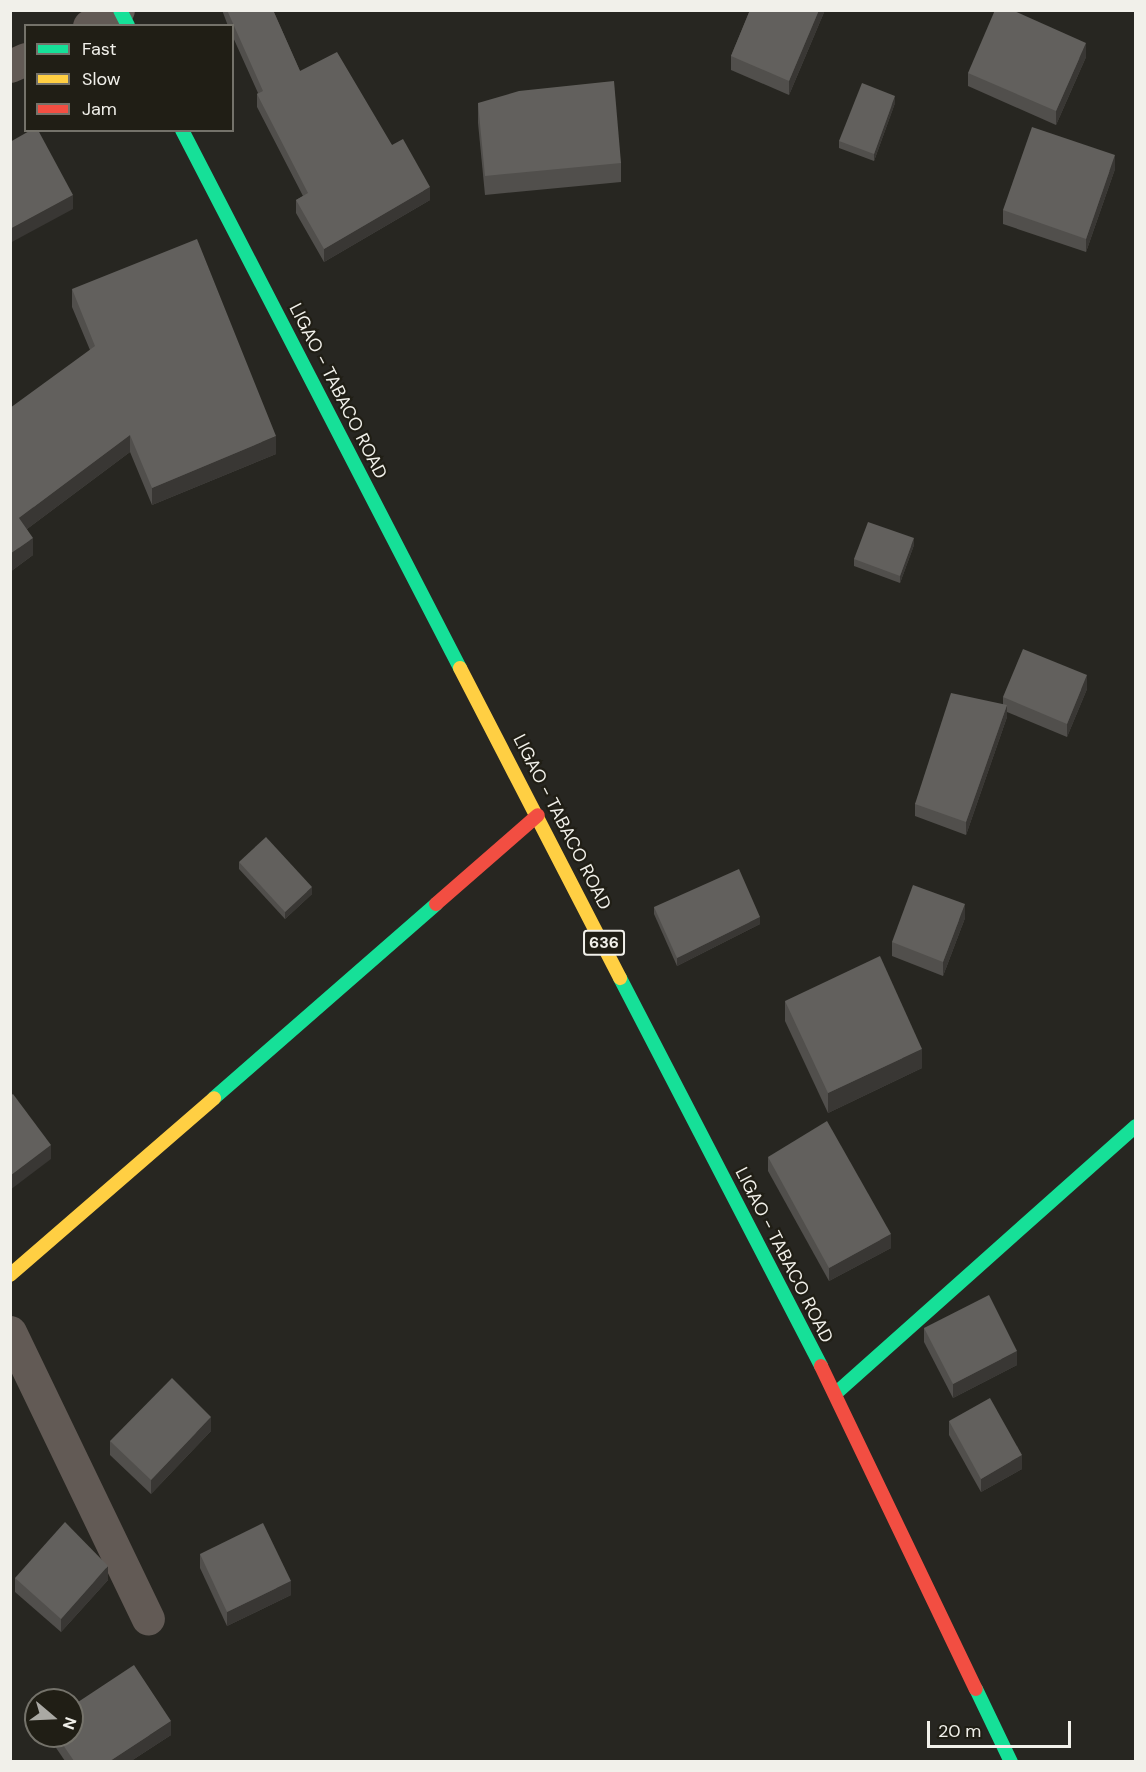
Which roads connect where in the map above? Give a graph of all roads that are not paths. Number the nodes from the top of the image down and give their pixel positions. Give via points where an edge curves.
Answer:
1 (119, 10) edge
2 (93, 24) edge
3 (127, 24) edge
4 (24, 59) edge
5 (10, 66) edge
6 (184, 132) edge
7 (538, 815) junction
8 (1136, 1126) edge
9 (10, 1275) edge
10 (10, 1332) edge
11 (835, 1394) junction
12 (148, 1619) dead end
13 (1011, 1761) edge

1 - 2 street
1 - 3 main road
4 - 5 street
6 - 7 main road, LIGAO - TABACO ROAD / 636
7 - 9 main road
7 - 11 main road, LIGAO - TABACO ROAD / 636
8 - 11 main road
10 - 12 street
11 - 13 main road, LIGAO - TABACO ROAD / 636

